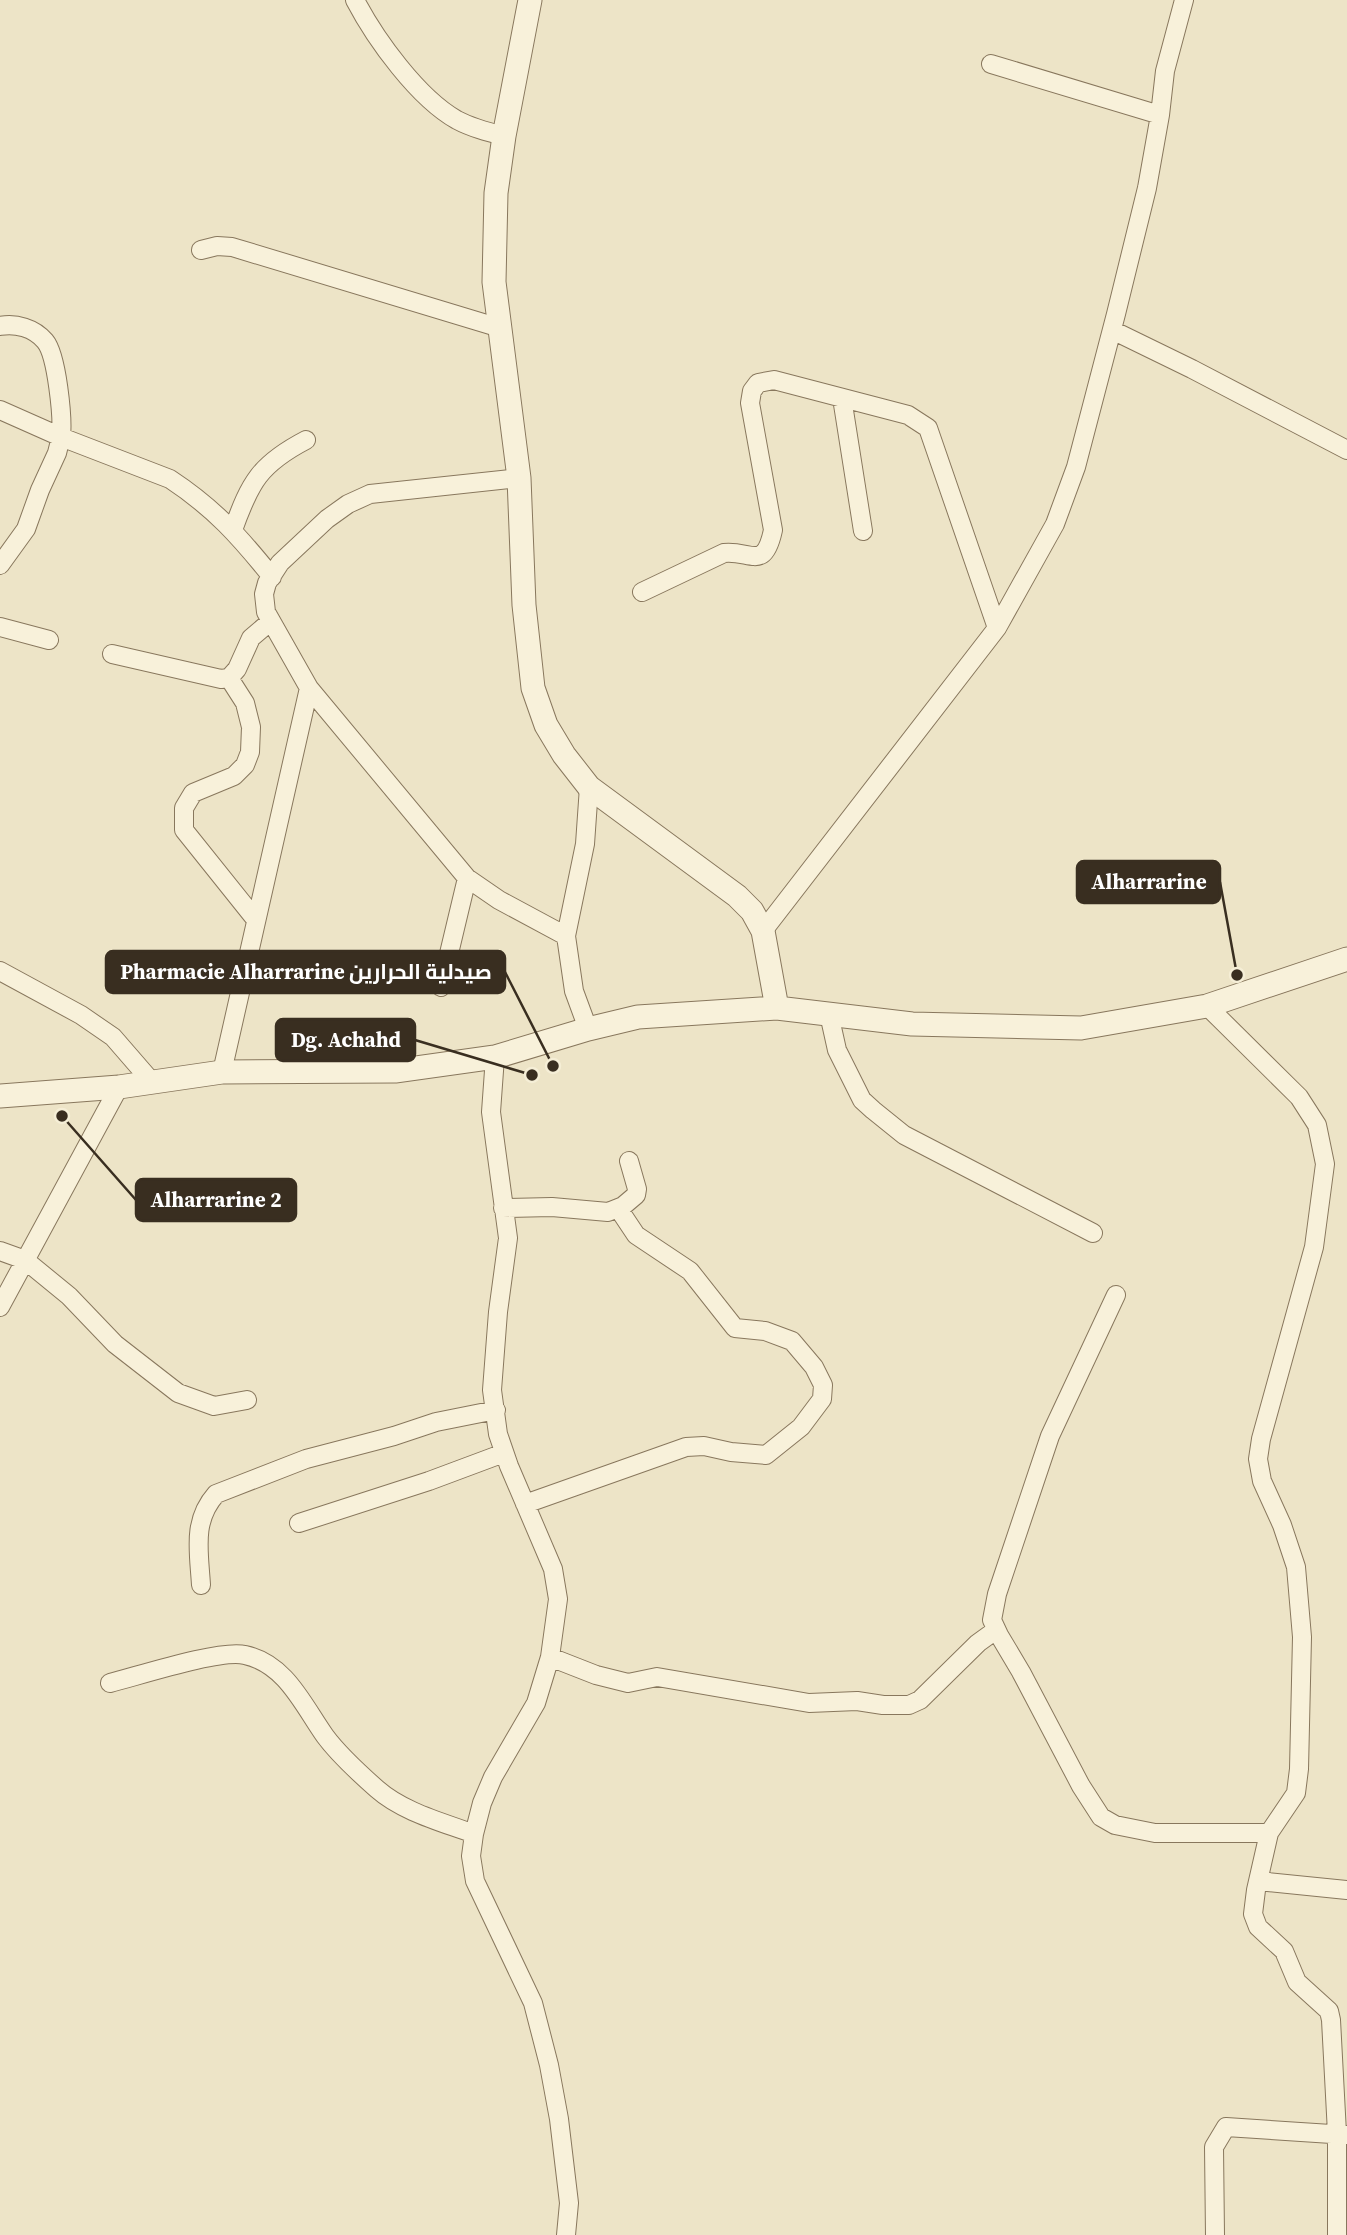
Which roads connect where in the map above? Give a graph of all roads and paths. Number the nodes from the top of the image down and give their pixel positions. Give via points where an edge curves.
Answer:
1 (355, 0) edge
2 (530, 0) edge
3 (1184, 0) edge
4 (991, 64) dead end
5 (1160, 115) junction
6 (504, 136) junction
7 (201, 250) dead end
8 (0, 326) edge
9 (500, 328) junction
10 (1112, 330) junction
11 (842, 398) junction
12 (0, 410) edge
13 (61, 437) junction
14 (306, 440) dead end
15 (1347, 450) edge
16 (519, 478) junction
17 (233, 530) junction
18 (863, 531) dead end
19 (0, 565) edge
20 (272, 576) junction
21 (642, 592) dead end
22 (271, 621) junction
23 (0, 627) edge
24 (997, 628) junction
25 (49, 640) dead end
26 (111, 654) dead end
27 (229, 678) junction
28 (309, 688) junction
29 (589, 787) junction
30 (467, 878) junction
31 (256, 920) junction
32 (763, 931) junction
33 (566, 936) junction
34 (1347, 959) edge
35 (0, 971) edge
36 (442, 987) dead end
37 (1207, 1006) junction
38 (777, 1008) junction
39 (829, 1014) junction
40 (588, 1029) junction
41 (495, 1057) junction
42 (222, 1072) junction
43 (152, 1083) junction
44 (119, 1087) junction
45 (0, 1096) edge
46 (629, 1161) dead end
47 (503, 1208) junction
48 (618, 1208) junction
49 (1093, 1233) dead end
50 (0, 1251) edge
51 (25, 1260) junction
52 (1116, 1295) dead end
53 (0, 1307) edge
54 (247, 1400) dead end
55 (496, 1410) junction
56 (505, 1453) junction
57 (525, 1504) junction
58 (299, 1523) dead end
59 (201, 1585) dead end
60 (996, 1630) junction
61 (550, 1657) junction
62 (110, 1683) dead end
63 (1269, 1833) junction
64 (474, 1835) junction
65 (1258, 1881) junction
66 (1347, 1890) edge
67 (1342, 2134) edge
68 (566, 2235) edge
69 (1215, 2235) edge
70 (1337, 2235) edge

1 - 6 street via 367,23 424,95 456,119
2 - 6 street
3 - 5 street via 1165,71
4 - 5 street
5 - 10 street
6 - 9 street via 496,194 494,282
7 - 9 street via 232,247
8 - 13 street via 26,327 46,341 55,368
9 - 16 street
10 - 15 street
10 - 24 street via 1076,467 1055,524
11 - 18 street
11 - 21 street via 774,380 758,383 750,403 774,530 771,543 753,558 724,553
11 - 24 street via 908,415 928,428
12 - 13 street
13 - 17 street via 170,480 201,500
13 - 19 street via 26,529
14 - 17 street via 279,454 259,473
16 - 20 street via 370,494 327,519
16 - 29 street via 533,688 546,725
17 - 20 street
20 - 22 street via 264,594
22 - 27 street via 251,638
22 - 28 street
23 - 25 street
24 - 32 street
26 - 27 street
27 - 31 street via 245,703 251,727 250,752 234,776 193,793 184,808 184,830
28 - 30 street
28 - 31 street
29 - 32 street via 737,896
29 - 33 street via 584,844
30 - 33 street
30 - 36 street
31 - 42 street
32 - 38 street
33 - 40 street via 574,991
34 - 37 street
35 - 43 street via 113,1037
37 - 39 street via 1081,1028 912,1024
37 - 63 street via 1299,1097 1317,1125 1325,1164 1314,1247 1258,1459 1262,1481 1296,1567 1302,1637 1296,1793
38 - 39 street
38 - 40 street via 638,1017
39 - 49 street via 837,1050 862,1100 873,1110 904,1135
40 - 41 street
41 - 42 street via 395,1071
41 - 47 street via 491,1112
42 - 43 street
43 - 44 street
44 - 45 street
44 - 51 street
46 - 48 street via 636,1195
47 - 48 street via 608,1212
47 - 55 street via 508,1238 493,1364
48 - 57 street via 636,1235 690,1271 736,1328 765,1331 793,1341 823,1385 822,1399 802,1427 766,1455 686,1447
50 - 51 street
51 - 53 street
51 - 54 street via 69,1296 115,1345 178,1393 214,1406
52 - 60 street via 1050,1436 997,1594 992,1620
55 - 56 street
55 - 59 street via 306,1459 216,1493 199,1526
56 - 57 street
56 - 58 street
57 - 61 street via 553,1569 558,1599
60 - 61 street via 909,1705 810,1703 657,1677 628,1683
60 - 63 street via 1101,1817 1115,1825 1154,1833
61 - 64 street via 536,1703 493,1777
62 - 64 street via 220,1655 243,1654 264,1661 290,1682 327,1738 377,1789 393,1801
63 - 65 street
64 - 68 street via 475,1881 533,2003 549,2065 569,2203
65 - 66 street
65 - 67 street via 1253,1914 1258,1927 1284,1951 1297,1982 1329,2011
67 - 69 street via 1226,2127 1214,2147
67 - 70 street

